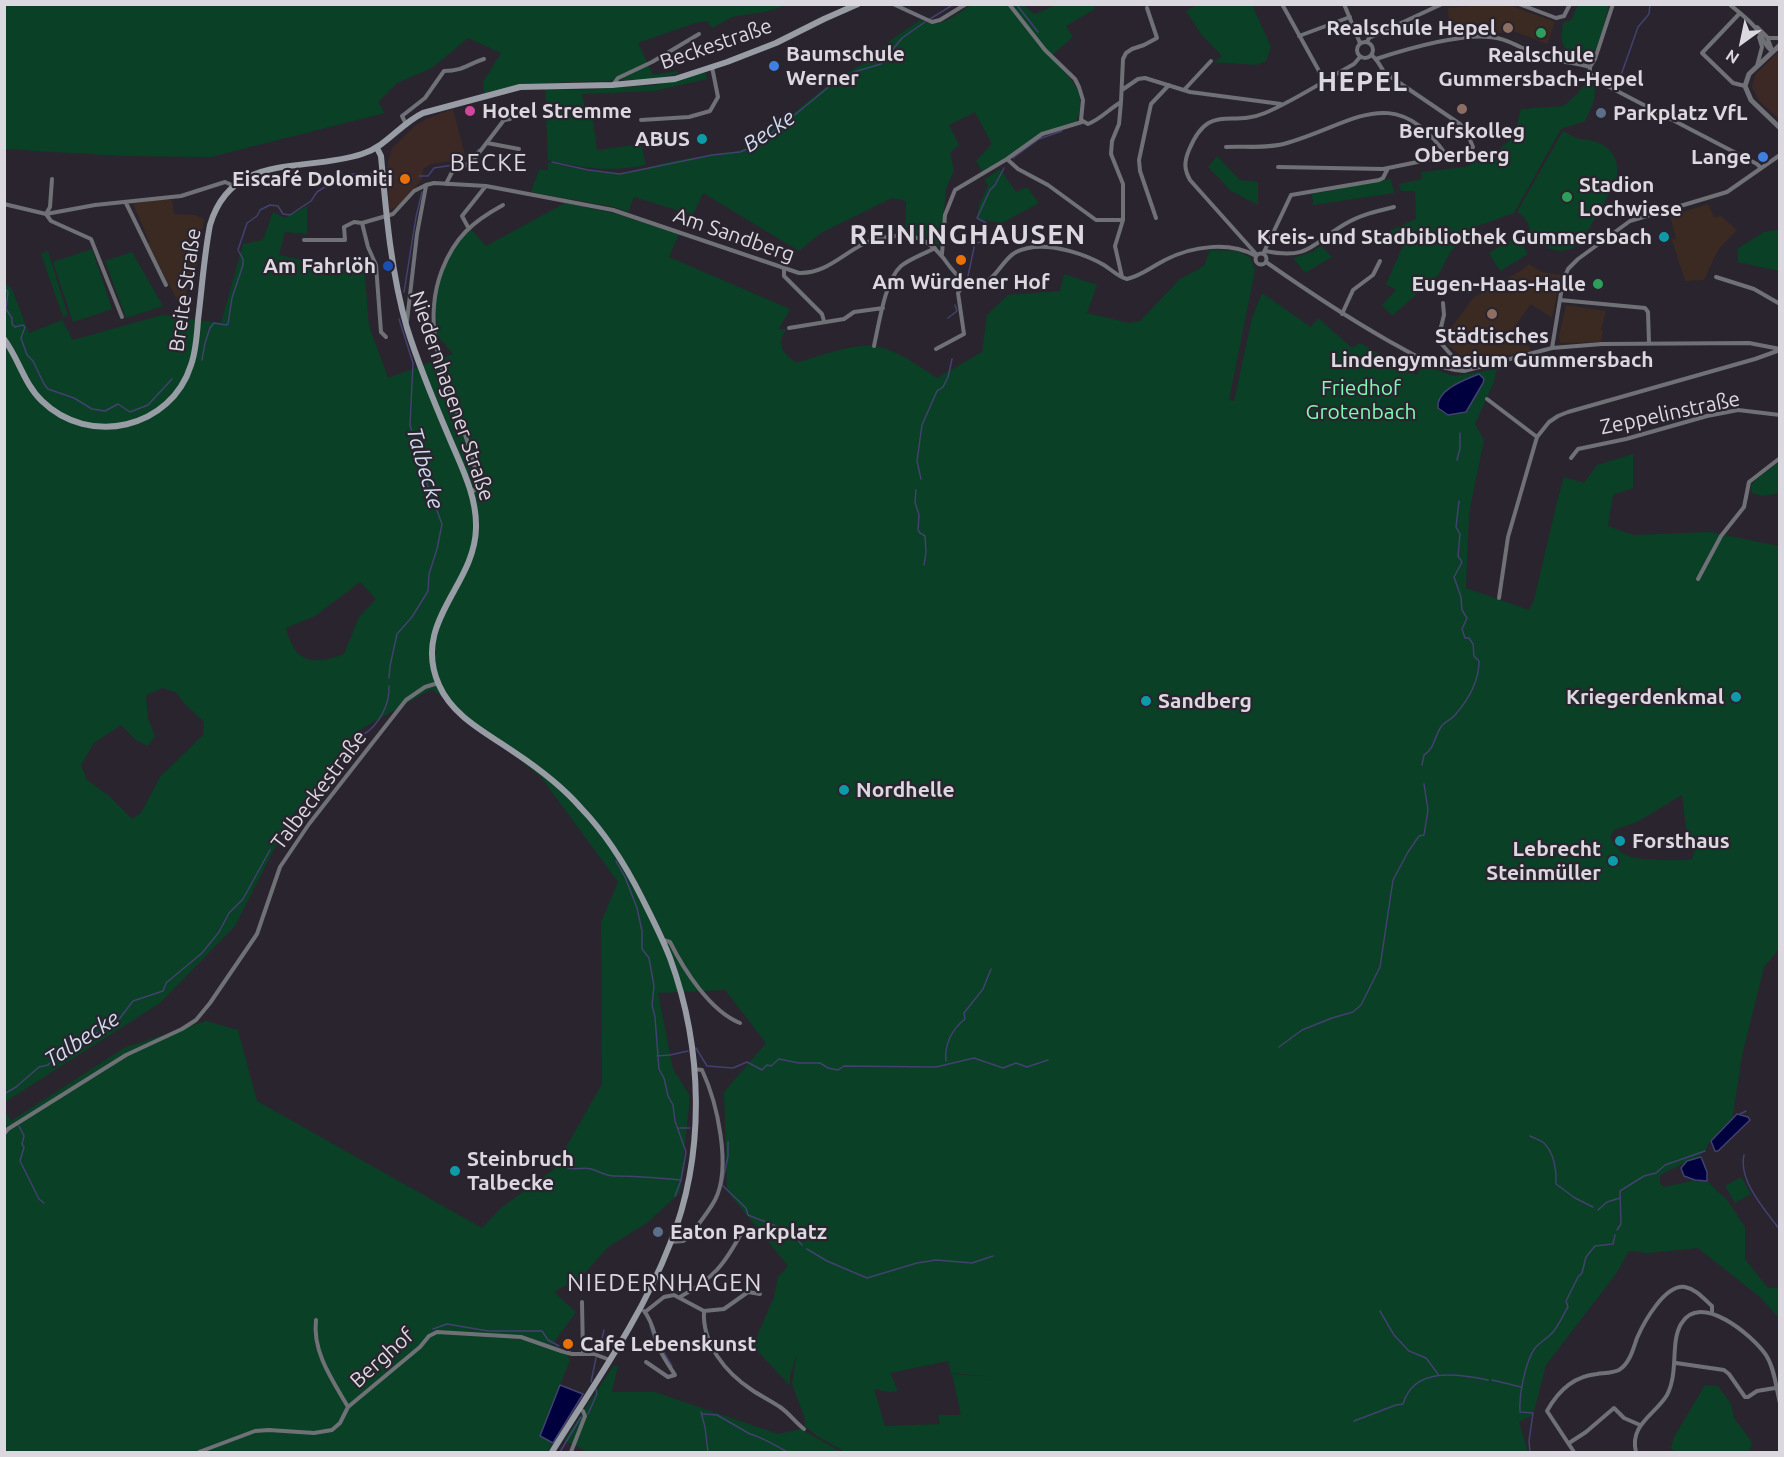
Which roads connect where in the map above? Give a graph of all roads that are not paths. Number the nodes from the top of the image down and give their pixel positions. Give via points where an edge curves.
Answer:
1 (858, 4) edge
2 (893, 4) edge
3 (966, 4) edge
4 (1282, 4) edge
5 (1426, 4) edge
6 (1442, 4) edge
7 (1519, 4) edge
8 (1570, 4) edge
9 (1613, 4) edge
10 (1729, 4) edge
11 (1010, 5) edge
12 (1345, 5) edge
13 (1147, 8) dead end
14 (1422, 12) junction
15 (1740, 13) junction
16 (1350, 17) junction
17 (1753, 26) junction
18 (699, 34) dead end
19 (1299, 36) junction
20 (1767, 37) junction
21 (1779, 38) edge
22 (1367, 42) junction
23 (1360, 43) junction
24 (1779, 45) edge
25 (1772, 51) junction
26 (1371, 55) junction
27 (1360, 57) junction
28 (1376, 58) junction
29 (484, 59) dead end
30 (1211, 62) dead end
31 (1757, 66) junction
32 (712, 67) junction
33 (1590, 67) junction
34 (1324, 80) junction
35 (1169, 85) junction
36 (612, 86) junction
37 (1745, 86) junction
38 (1122, 90) junction
39 (1184, 90) junction
40 (1121, 102) junction
41 (1282, 104) junction
42 (510, 119) dead end
43 (641, 120) dead end
44 (1082, 122) junction
45 (406, 124) junction
46 (1779, 128) edge
47 (487, 143) junction
48 (1226, 147) dead end
49 (377, 148) junction
50 (519, 149) dead end
51 (1779, 155) edge
52 (1447, 156) junction
53 (1007, 159) junction
54 (1278, 167) dead end
55 (1388, 168) junction
56 (1762, 168) junction
57 (52, 179) dead end
58 (446, 183) junction
59 (232, 185) junction
60 (426, 185) junction
61 (486, 186) junction
62 (126, 203) junction
63 (4, 204) edge
64 (503, 205) dead end
65 (1394, 207) dead end
66 (46, 214) junction
67 (386, 218) junction
68 (1156, 218) dead end
69 (1123, 220) junction
70 (362, 223) junction
71 (468, 227) junction
72 (304, 240) dead end
73 (935, 248) junction
74 (1264, 253) junction
75 (942, 254) junction
76 (1257, 256) junction
77 (1380, 261) dead end
78 (1266, 262) junction
79 (784, 268) junction
80 (1716, 277) dead end
81 (1122, 278) junction
82 (965, 282) junction
83 (166, 285) dead end
84 (1560, 300) junction
85 (1443, 303) dead end
86 (1779, 304) edge
87 (883, 308) junction
88 (1342, 314) junction
89 (122, 317) dead end
90 (824, 321) junction
91 (406, 326) junction
92 (789, 328) dead end
93 (386, 337) dead end
94 (4, 339) edge
95 (1649, 344) junction
96 (874, 346) dead end
97 (1552, 348) junction
98 (936, 349) dead end
99 (1779, 349) edge
100 (1464, 371) junction
101 (1486, 399) dead end
102 (1779, 415) edge
103 (1537, 437) junction
104 (1571, 458) dead end
105 (1779, 458) edge
106 (471, 493) junction
107 (1698, 579) dead end
108 (1499, 598) dead end
109 (438, 683) junction
110 (663, 940) junction
111 (740, 1023) dead end
112 (694, 1069) junction
113 (4, 1134) edge
114 (742, 1232) dead end
115 (671, 1242) junction
116 (760, 1294) dead end
117 (681, 1297) junction
118 (582, 1302) dead end
119 (643, 1311) junction
120 (704, 1311) junction
121 (1712, 1313) junction
122 (316, 1320) dead end
123 (583, 1354) junction
124 (610, 1360) junction
125 (646, 1362) dead end
126 (1675, 1363) junction
127 (1776, 1388) junction
128 (1779, 1403) edge
129 (348, 1407) junction
130 (579, 1408) junction
131 (1640, 1425) junction
132 (804, 1429) dead end
133 (1569, 1443) junction
134 (199, 1452) edge
135 (552, 1452) edge
136 (571, 1452) edge
137 (1574, 1452) edge
138 (1636, 1452) edge

1 - 32 main road, Beckestraße via 776,43
2 - 3 street via 930,22
4 - 19 street
5 - 14 street
6 - 14 street
7 - 8 street via 1556,18 1564,16
9 - 33 street
10 - 15 street
11 - 44 street via 1045,50 1075,79 1083,100
12 - 16 street
13 - 38 street via 1157,38 1126,53
14 - 22 street
15 - 17 street
15 - 37 street via 1702,53 1732,83
16 - 19 street
16 - 23 street
17 - 20 street
17 - 25 street
17 - 31 street via 1762,47
18 - 36 street, Beckestraße via 618,78
19 - 34 street
20 - 21 street
20 - 25 street
22 - 23 street
22 - 26 street via 1372,46
23 - 27 street via 1356,50
24 - 25 street
25 - 31 street
26 - 27 street
26 - 28 street
27 - 34 street
28 - 33 street via 1486,36 1544,58
28 - 52 street via 1385,73 1449,115 1468,135 1473,147 1470,151
29 - 45 street via 460,71 444,71 425,98 402,116
30 - 39 street
31 - 37 street
32 - 36 main road, Beckestraße via 675,79
32 - 43 street via 718,98 710,111 689,117
33 - 56 street via 1594,79
34 - 41 street
35 - 38 street via 1145,78
35 - 39 street
35 - 68 street via 1151,104 1139,160
36 - 45 main road, Beckestraße via 520,87 423,113
37 - 46 street via 1751,100
38 - 40 street
39 - 41 street
40 - 44 street via 1100,119
40 - 69 street via 1111,154 1123,183
41 - 76 street via 1263,114 1208,123 1195,135 1185,160 1190,180
42 - 47 street via 504,120
44 - 53 street via 1042,134
45 - 49 main road, Beckestraße
47 - 50 street
47 - 58 street via 472,162 452,172
48 - 52 street via 1283,145 1378,112 1410,119
49 - 59 main road via 336,160 255,173
49 - 67 main road, Niedernhagener Straße
51 - 56 street
52 - 55 street
53 - 69 street via 1096,220
53 - 75 street via 955,190 945,214
54 - 55 street
55 - 74 street via 1379,180 1291,195
56 - 84 street via 1727,192 1630,221 1619,228 1568,269
57 - 66 street
58 - 60 street
58 - 61 street
59 - 62 street via 225,182 181,196
59 - 94 main road, Breite Straße via 220,200 210,225 191,365 179,390 159,410 133,424 107,428 89,427 64,418 30,387
60 - 67 street via 414,191 402,207
60 - 91 street
61 - 71 street via 462,216
61 - 79 street, Am Sandberg via 613,210
62 - 66 street
62 - 83 street
63 - 66 street
64 - 71 street
65 - 74 street via 1346,223 1313,248 1297,254
66 - 89 street via 51,221 91,239
67 - 70 street
67 - 91 main road, Niedernhagener Straße
69 - 81 street via 1115,246
70 - 72 street via 344,227 345,240
70 - 93 street via 376,265 381,332
71 - 106 street via 446,259 435,292 433,320 436,349 475,473 477,488
73 - 75 street, Am Sandberg
73 - 79 street, Am Sandberg via 924,239 881,238 859,244 827,268 811,273
73 - 87 street via 895,274
74 - 76 street
74 - 78 street
75 - 82 street, Am Sandberg
76 - 78 street via 1259,265
76 - 81 street via 1238,249 1208,247 1167,258 1133,278
77 - 88 street via 1373,275 1353,290
78 - 88 street
79 - 90 street via 784,276 822,314
80 - 86 street via 1754,289
81 - 82 street via 1085,256 1035,247 1011,255 987,282
82 - 98 street via 958,293 964,334
84 - 95 street via 1645,308
84 - 97 street
85 - 100 street via 1440,342
87 - 90 street
87 - 96 street
88 - 100 street via 1434,365
90 - 92 street
91 - 106 main road, Niedernhagener Straße
95 - 97 street
95 - 99 street via 1749,344
97 - 100 street
99 - 103 street via 1568,412 1550,422
101 - 103 street
102 - 104 street, Zeppelinstraße via 1738,410 1707,416 1578,449
103 - 108 street via 1508,537
105 - 107 street via 1749,482 1744,507 1721,536
106 - 109 main road, Niedernhagener Straße via 476,527 474,545 438,619 432,640
109 - 110 main road via 463,716 550,778 582,808 612,846
109 - 113 street, Talbeckestraße via 406,700 309,824 280,867 257,934 196,1020 126,1055
110 - 111 street via 670,942 698,988 728,1018
110 - 112 main road via 683,1001
112 - 115 main road via 696,1110 691,1166
112 - 115 street via 702,1070 722,1133 721,1178 716,1200 688,1238
114 - 117 street via 718,1270
115 - 119 main road
116 - 120 street via 748,1292 724,1308
117 - 119 street via 669,1295
117 - 120 street
118 - 123 street
119 - 124 main road
119 - 125 street via 675,1375 668,1377
120 - 132 street via 705,1330 728,1370
121 - 126 street via 1693,1312 1685,1318 1676,1334
121 - 127 street via 1748,1335 1765,1354
121 - 133 street via 1712,1306 1692,1290 1681,1287 1669,1291 1638,1335 1627,1363 1618,1371 1578,1378 1547,1411
122 - 129 street, Berghof via 316,1341 322,1359
123 - 124 street
123 - 129 street, Berghof via 521,1337 437,1332
124 - 130 main road
126 - 127 street via 1724,1370 1745,1397
126 - 131 street via 1666,1397
127 - 128 street
129 - 134 street, Berghof via 332,1430 255,1431
130 - 135 main road
130 - 136 street via 585,1416
131 - 133 street via 1614,1408
131 - 138 street
133 - 137 street

